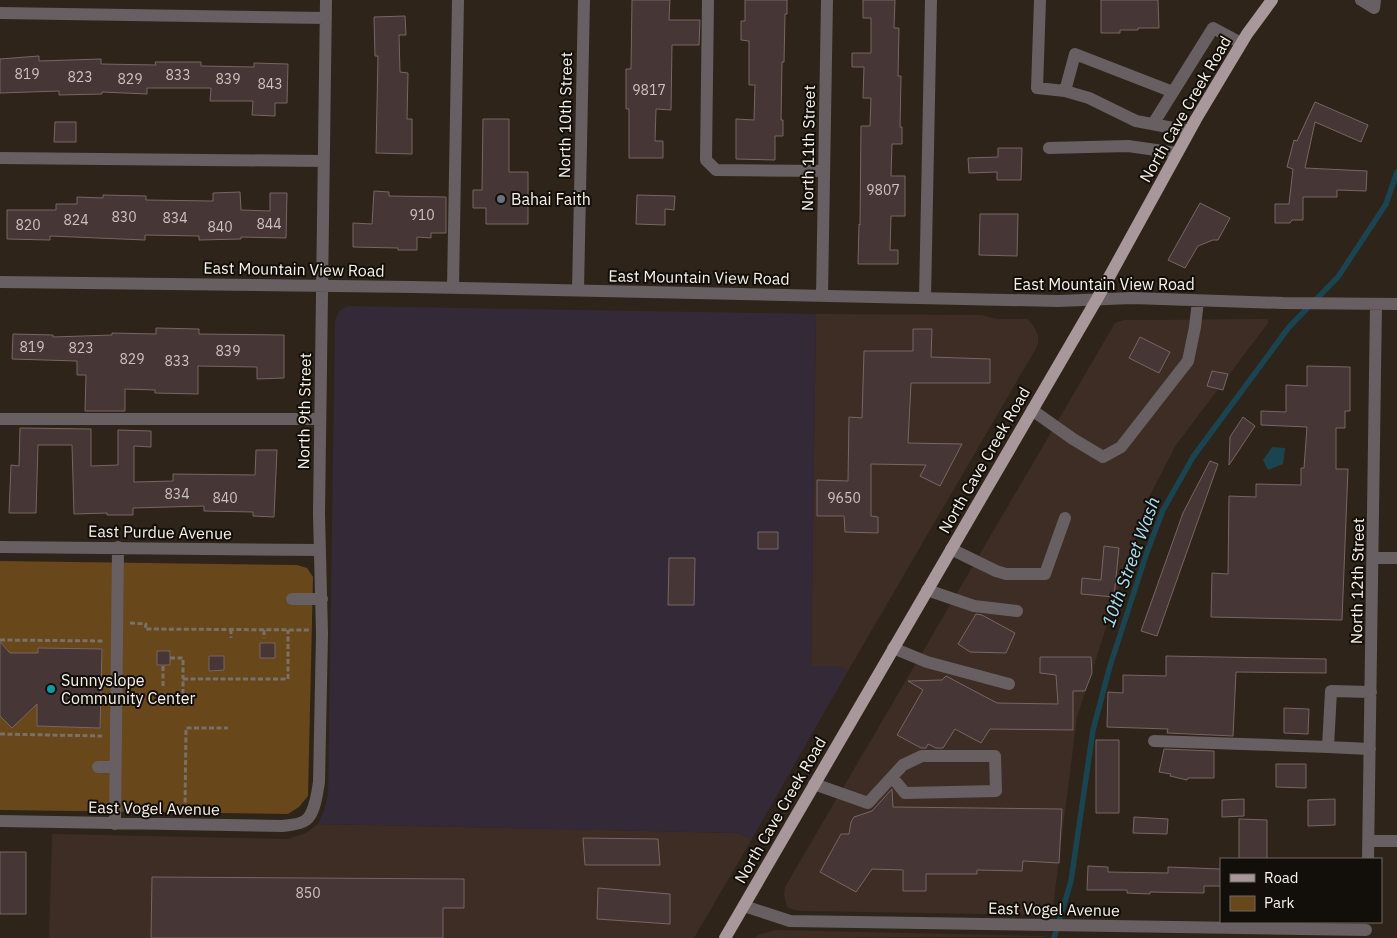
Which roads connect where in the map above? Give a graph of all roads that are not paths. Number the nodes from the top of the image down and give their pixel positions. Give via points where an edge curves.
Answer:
1 (326, 0) edge
2 (458, 0) edge
3 (584, 0) edge
4 (708, 0) edge
5 (827, 0) edge
6 (931, 0) edge
7 (1040, 0) edge
8 (1272, 0) edge
9 (1361, 0) edge
10 (1375, 0) edge
11 (0, 13) edge
12 (326, 18) junction
13 (1241, 43) junction
14 (1065, 91) junction
15 (1173, 92) junction
16 (1152, 124) junction
17 (1189, 130) junction
18 (1049, 148) dead end
19 (1177, 152) junction
20 (0, 158) edge
21 (323, 161) junction
22 (824, 171) junction
23 (0, 282) edge
24 (321, 286) junction
25 (453, 288) junction
26 (578, 290) junction
27 (822, 296) junction
28 (925, 298) junction
29 (1097, 299) junction
30 (1198, 301) junction
31 (1376, 304) junction
32 (1397, 304) edge
33 (1032, 410) junction
34 (0, 419) edge
35 (320, 419) junction
36 (1065, 518) dead end
37 (0, 547) edge
38 (118, 547) junction
39 (320, 550) junction
40 (951, 550) junction
41 (1374, 558) junction
42 (1397, 558) edge
43 (927, 590) junction
44 (292, 599) dead end
45 (322, 599) junction
46 (1017, 611) dead end
47 (893, 648) junction
48 (1009, 684) dead end
49 (1371, 692) junction
50 (1154, 741) dead end
51 (1328, 747) junction
52 (1370, 749) junction
53 (98, 766) dead end
54 (115, 767) junction
55 (892, 777) junction
56 (814, 784) junction
57 (306, 820) joint
58 (0, 821) edge
59 (115, 824) junction
60 (1369, 840) junction
61 (1397, 841) edge
62 (1368, 858) edge
63 (744, 906) junction
64 (1366, 930) edge
65 (725, 938) edge

1 - 12 street, North 9th Street
2 - 25 street
3 - 26 street, North 10th Street
4 - 22 street via 706,160 716,170
5 - 22 street, North 11th Street
6 - 28 street
7 - 14 street via 1037,88
8 - 13 main road, North Cave Creek Road
9 - 10 street via 1374,8
11 - 12 street
12 - 21 street, North 9th Street
13 - 15 street via 1213,28
13 - 17 main road, North Cave Creek Road
14 - 15 street via 1075,54
14 - 16 street via 1088,98 1136,121
15 - 16 street
16 - 17 street
17 - 19 main road, North Cave Creek Road
18 - 19 street via 1128,146
19 - 29 main road, North Cave Creek Road
20 - 21 street
21 - 24 street, North 9th Street
22 - 27 street, North 11th Street
23 - 24 street, East Mountain View Road
24 - 25 street, East Mountain View Road
24 - 35 street, North 9th Street
25 - 26 street, East Mountain View Road
26 - 27 street, East Mountain View Road
27 - 28 street, East Mountain View Road
28 - 29 street, East Mountain View Road
29 - 30 street, East Mountain View Road
29 - 33 main road, North Cave Creek Road
30 - 31 street, East Mountain View Road
30 - 33 street via 1188,361 1121,448 1103,457
31 - 32 street, East Mountain View Road
31 - 41 street, North 12th Street
33 - 40 main road, North Cave Creek Road
34 - 35 street
35 - 39 street, North 9th Street
36 - 40 street via 1045,574 1006,574
37 - 38 street, East Purdue Avenue
38 - 39 street, East Purdue Avenue
38 - 54 street
39 - 45 street, North 9th Street
40 - 43 main road, North Cave Creek Road
41 - 42 street
41 - 49 street, North 12th Street
43 - 46 street via 974,606
43 - 47 main road, North Cave Creek Road
44 - 45 street
45 - 57 street, North 9th Street via 319,782 316,802
47 - 48 street via 927,662
47 - 56 main road, North Cave Creek Road
49 - 51 street via 1331,691
49 - 52 street, North 12th Street
50 - 51 street
51 - 52 street
52 - 60 street, North 12th Street
53 - 54 street
54 - 59 street
55 - 55 street via 903,765 922,756 995,756 996,792 905,793
55 - 56 street via 868,803
56 - 63 main road, North Cave Creek Road
57 - 59 street, East Vogel Avenue via 282,826
58 - 59 street, East Vogel Avenue
60 - 61 street
60 - 62 street, North 12th Street
63 - 64 street, East Vogel Avenue via 790,921
63 - 65 main road, North Cave Creek Road

